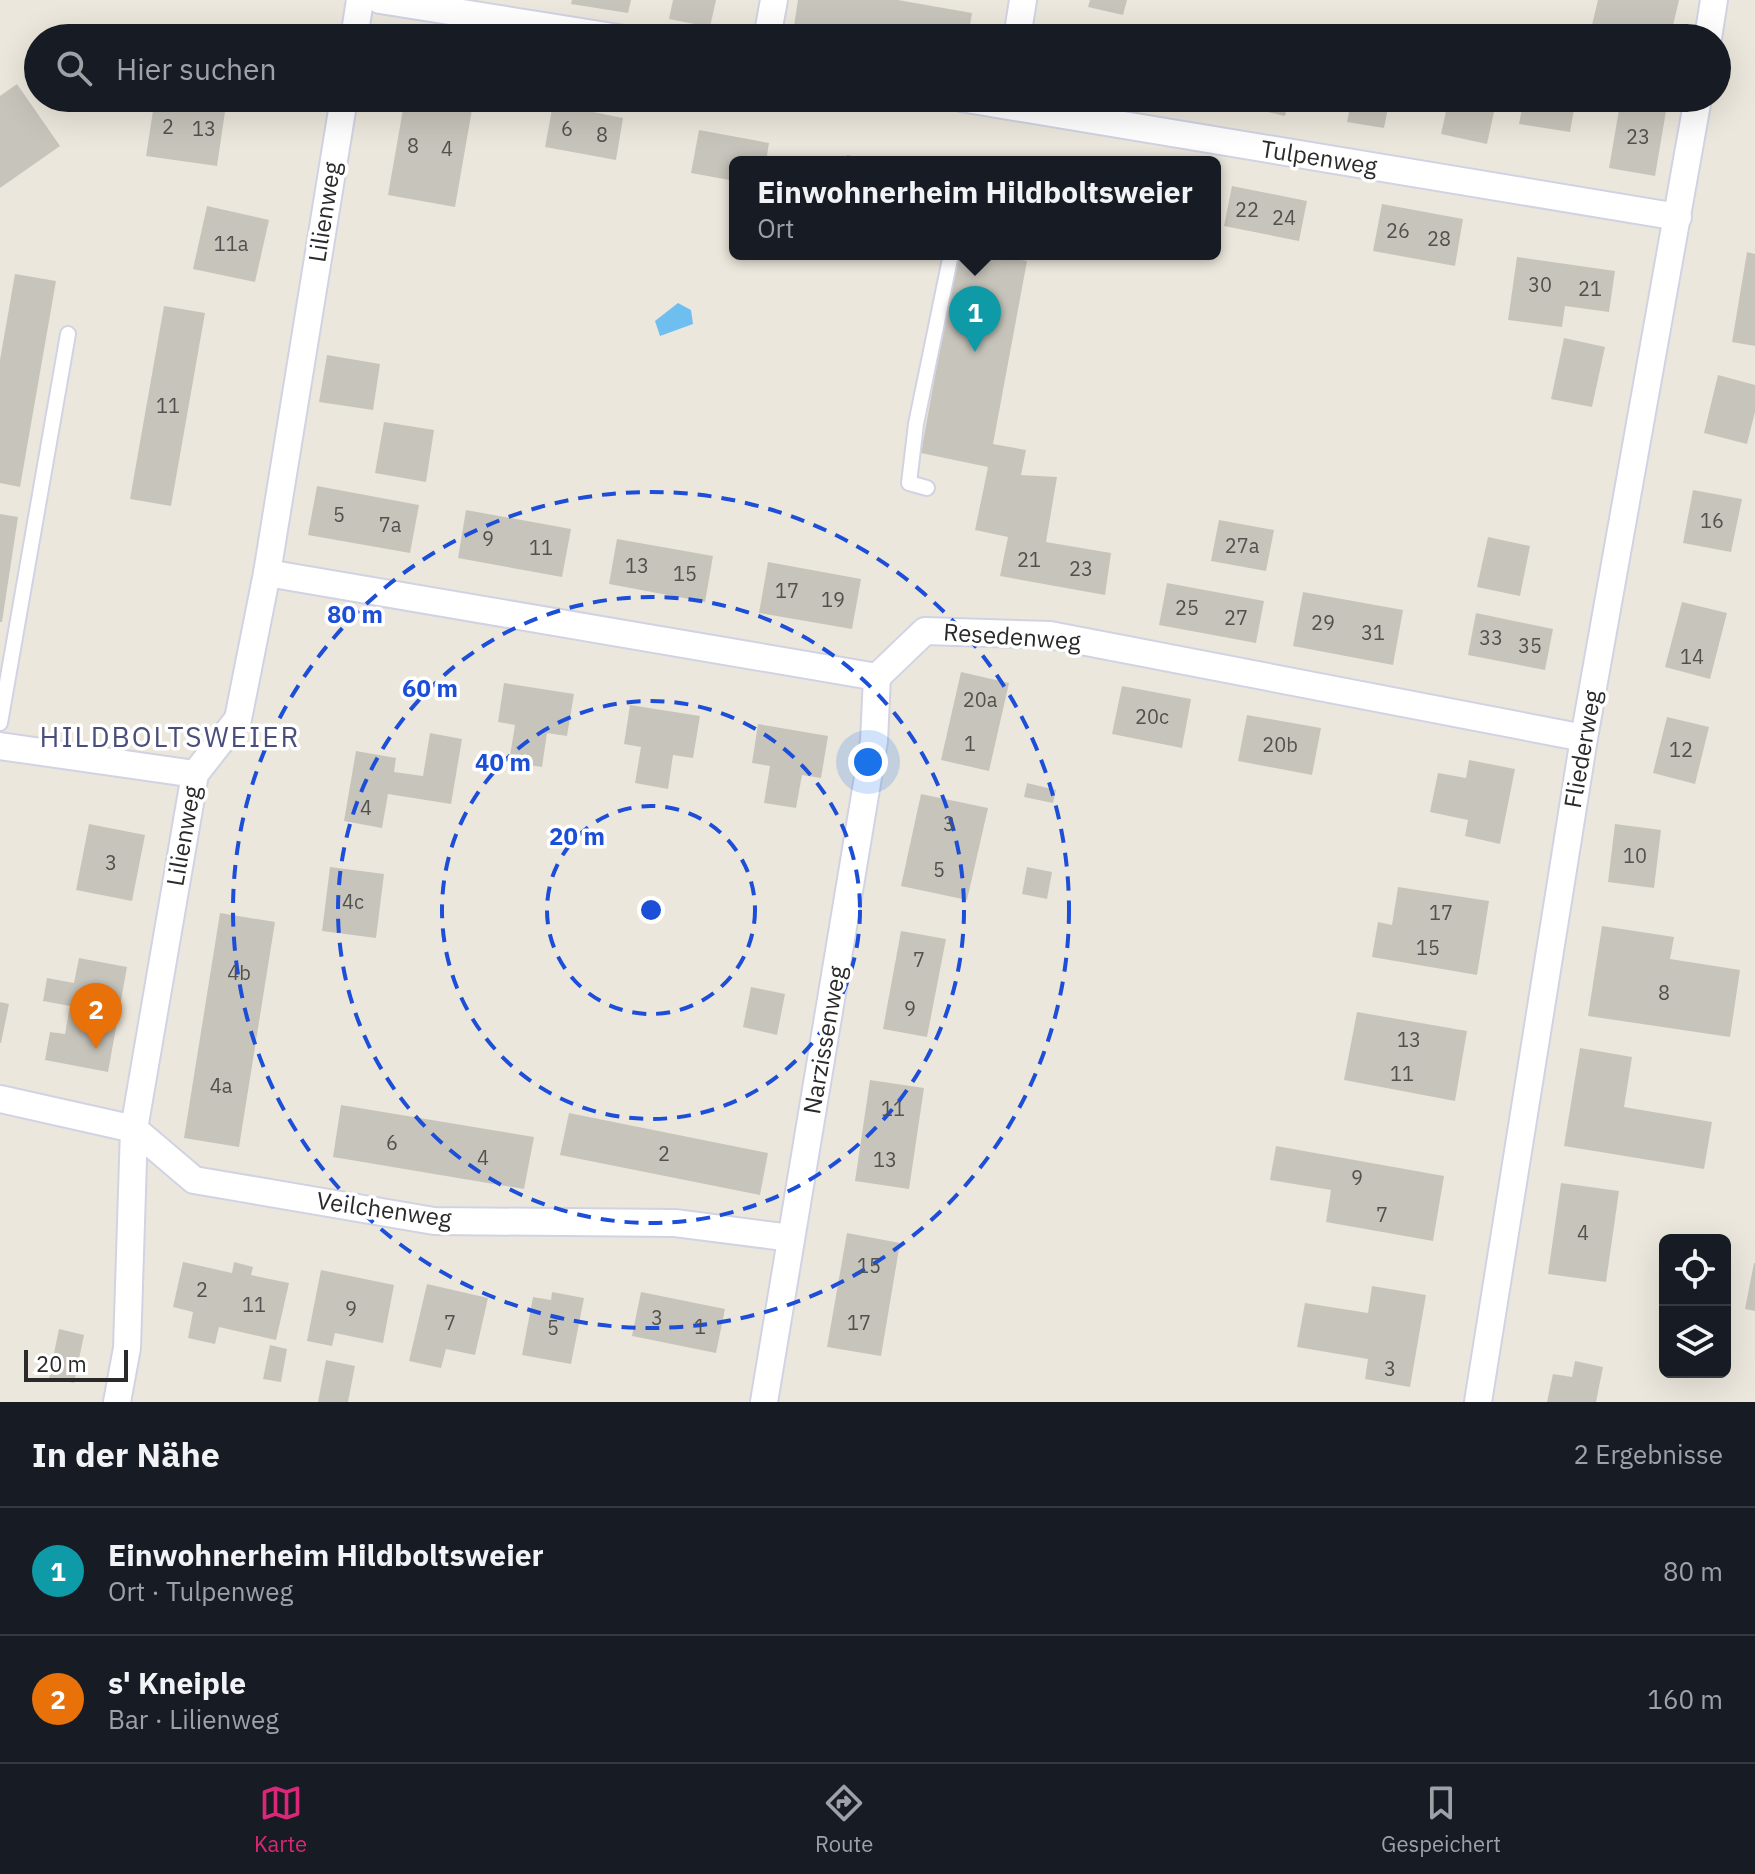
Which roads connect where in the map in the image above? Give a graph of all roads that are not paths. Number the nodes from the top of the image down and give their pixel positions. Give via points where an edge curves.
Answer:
1 (360, 0) edge
2 (380, 0) edge
3 (774, 0) edge
4 (1023, 0) edge
5 (1714, 0) edge
6 (356, 24) edge
7 (531, 24) edge
8 (770, 24) edge
9 (1019, 24) edge
10 (1710, 24) edge
11 (342, 112) edge
12 (1064, 112) edge
13 (1696, 112) edge
14 (1678, 217) junction
15 (950, 260) edge
16 (68, 334) dead end
17 (927, 488) dead end
18 (267, 573) junction
19 (877, 677) junction
20 (0, 723) edge
21 (1584, 738) junction
22 (0, 746) edge
23 (195, 774) junction
24 (0, 1099) edge
25 (134, 1129) junction
26 (791, 1238) junction
27 (117, 1402) edge
28 (764, 1402) edge
29 (1478, 1402) edge

1 - 6 street
2 - 7 street
3 - 8 street
4 - 9 street
5 - 10 street
11 - 18 street, Lilienweg
12 - 14 street, Tulpenweg
13 - 14 street, Fliederweg
14 - 21 street, Fliederweg
15 - 17 lane via 909,483
16 - 20 lane
18 - 19 street
18 - 23 street, Lilienweg via 238,719
19 - 21 street, Resedenweg via 925,631 1050,635
19 - 26 street, Narzissenweg via 874,741
21 - 29 street, Fliederweg
22 - 23 street
23 - 25 street, Lilienweg
24 - 25 street, Veilchenweg
25 - 26 street, Veilchenweg via 194,1180 434,1221 675,1223
25 - 27 street, Lilienweg via 127,1348
26 - 28 street, Narzissenweg

